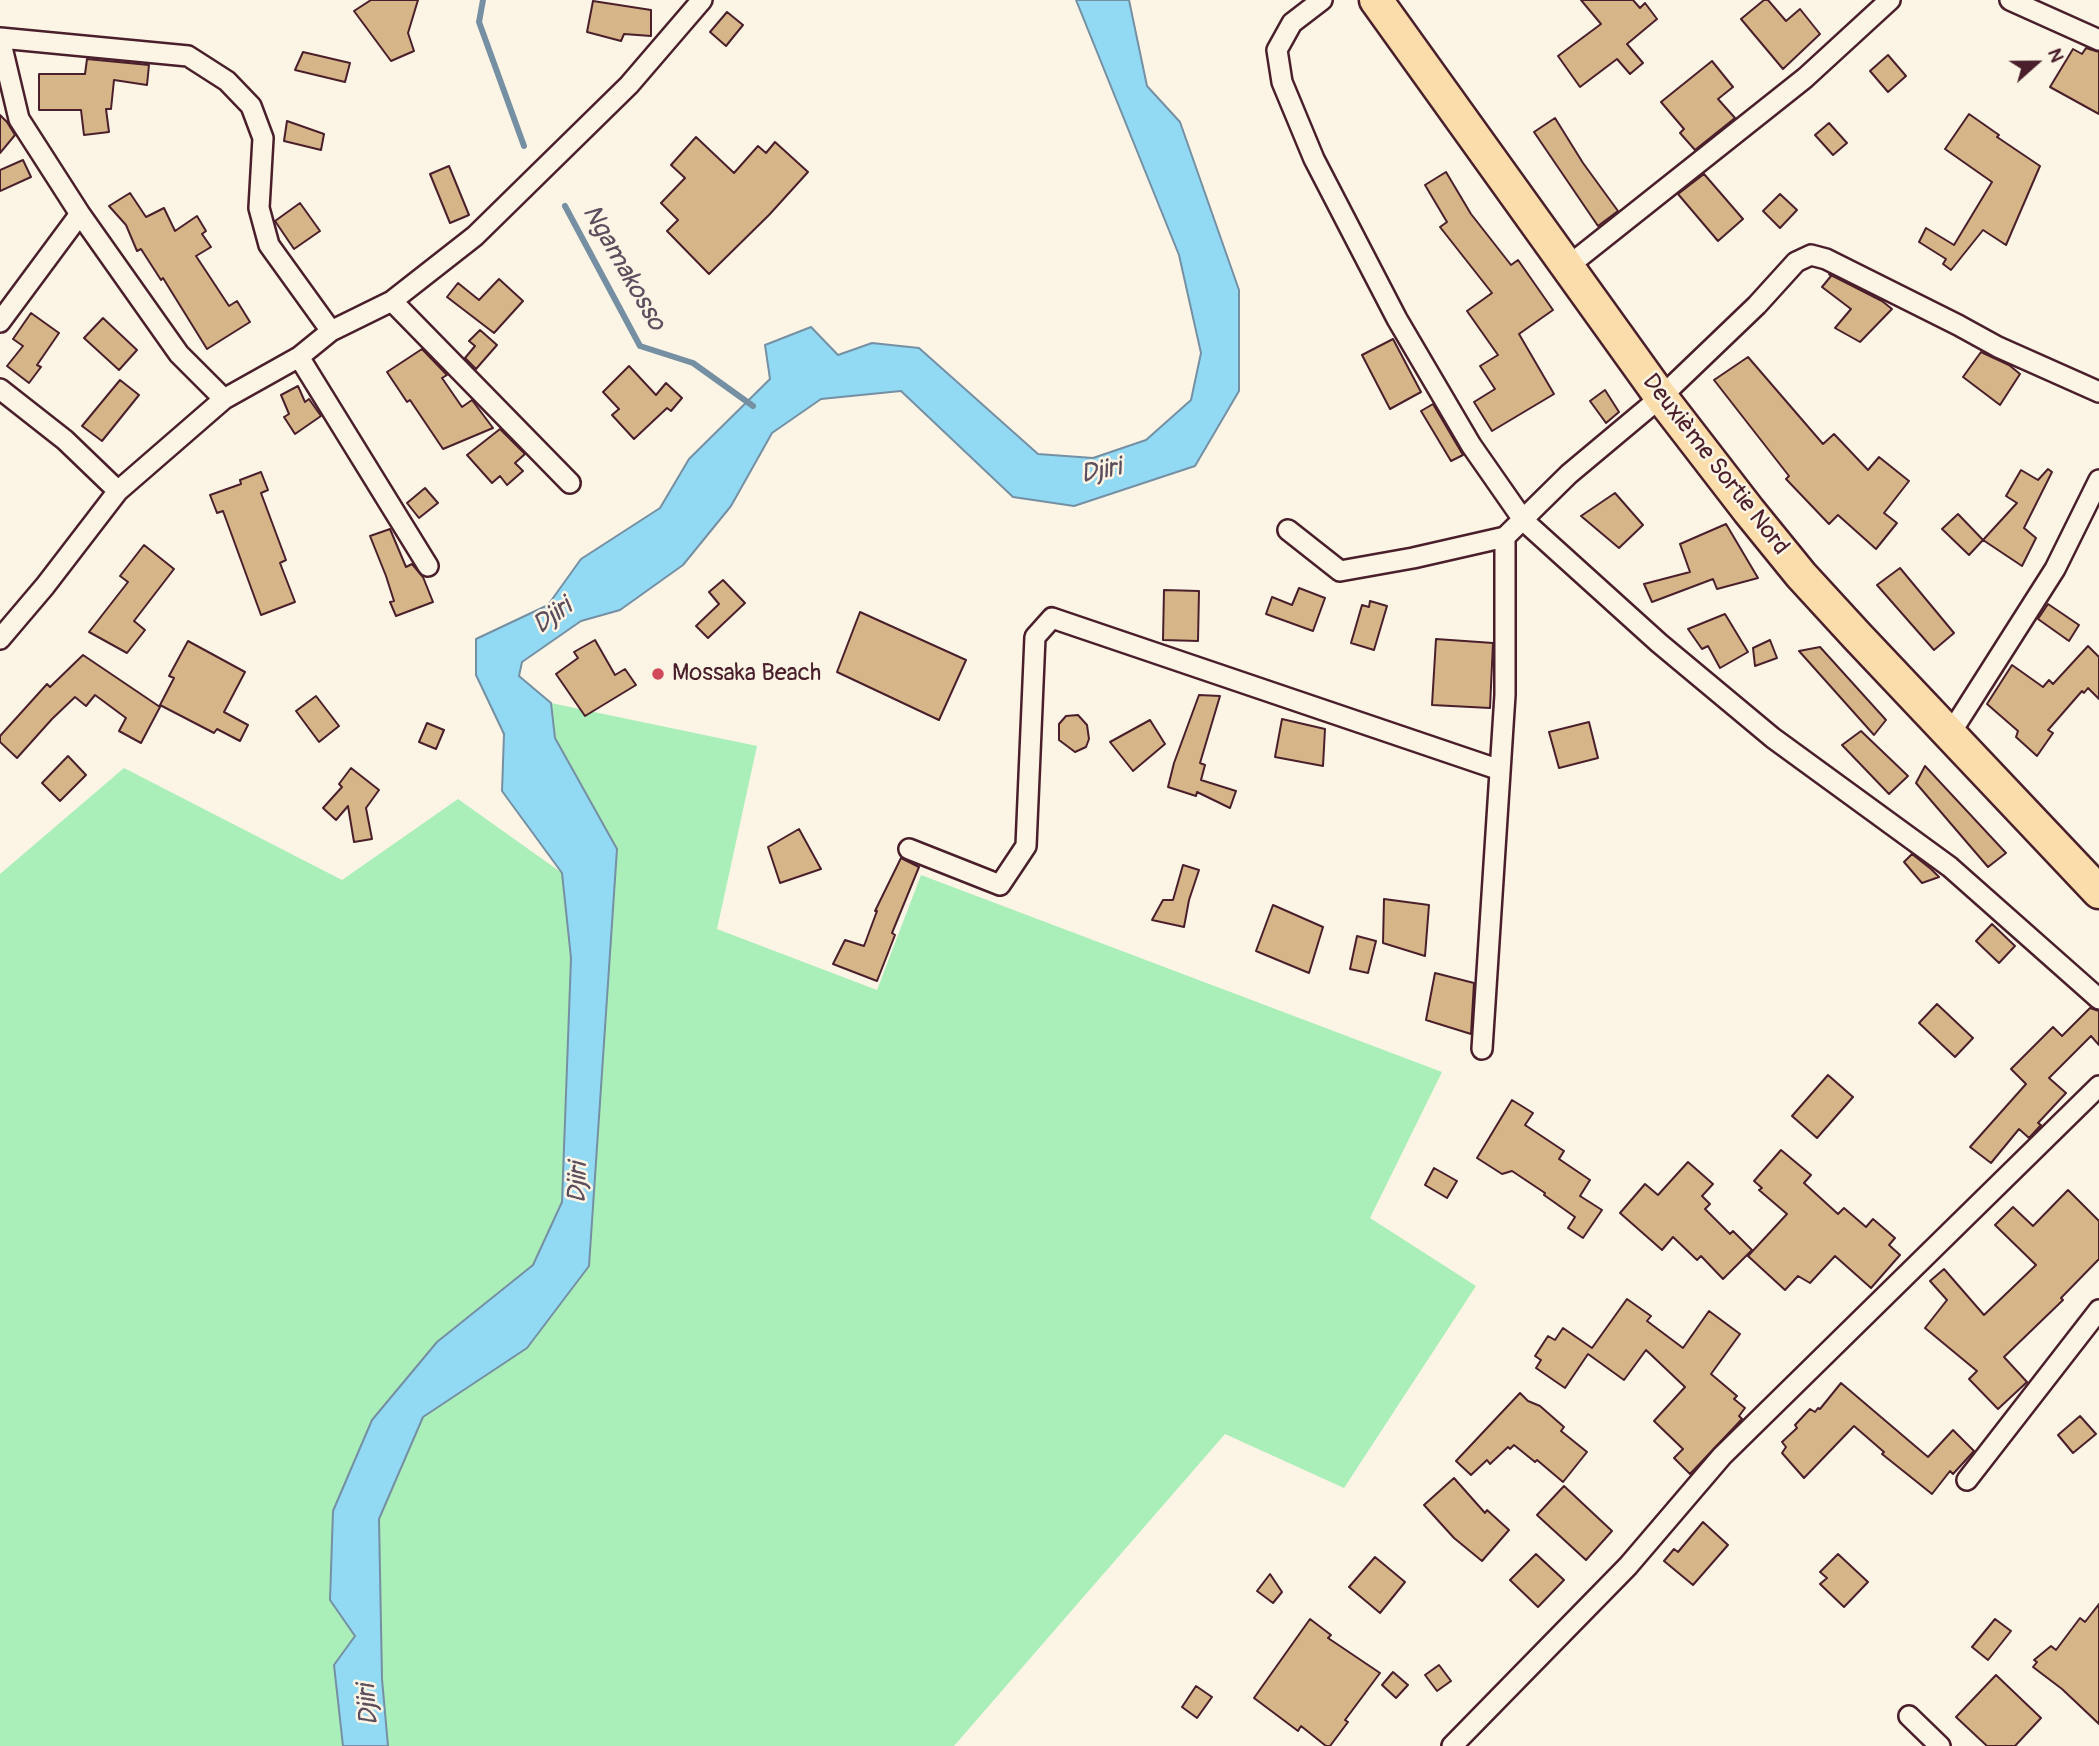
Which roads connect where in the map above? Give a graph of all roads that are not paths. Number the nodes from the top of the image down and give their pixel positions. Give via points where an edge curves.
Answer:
1 (702, 0) edge
2 (1322, 0) edge
3 (1376, 0) edge
4 (1890, 0) edge
5 (2010, 0) edge
6 (0, 38) edge
7 (2099, 40) edge
8 (80, 214) junction
9 (1567, 267) junction
10 (392, 301) junction
11 (0, 322) edge
12 (331, 331) junction
13 (299, 356) junction
14 (0, 389) edge
15 (2099, 392) edge
16 (1661, 397) junction
17 (224, 400) junction
18 (2099, 480) edge
19 (570, 482) dead end
20 (118, 491) junction
21 (1524, 521) junction
22 (1288, 530) dead end
23 (1505, 537) junction
24 (428, 566) dead end
25 (0, 639) edge
26 (1950, 734) junction
27 (1500, 770) junction
28 (909, 849) dead end
29 (2099, 892) edge
30 (2099, 999) edge
31 (1482, 1049) dead end
32 (2099, 1086) edge
33 (2099, 1310) edge
34 (1967, 1480) dead end
35 (1909, 1716) dead end
36 (1452, 1746) edge
37 (1940, 1746) edge

1 - 10 street via 629,85 475,236
2 - 21 street via 1292,23 1277,50 1282,82 1314,159 1398,319 1471,445
3 - 9 main road, Deuxième Sortie Nord
4 - 9 street via 1805,78
5 - 7 street
6 - 8 street via 19,119
6 - 12 street via 188,56 227,80 251,106 263,138 259,208 269,244
8 - 11 street
8 - 17 street via 179,354
9 - 16 main road, Deuxième Sortie Nord
10 - 12 street
10 - 19 street
12 - 13 street
13 - 17 street
13 - 24 street
14 - 20 street via 65,440
15 - 16 street via 1811,255 1796,262
16 - 21 street via 1569,474
16 - 26 main road, Deuxième Sortie Nord via 1801,575
17 - 20 street
18 - 26 street via 2055,569
20 - 25 street
21 - 23 street
21 - 30 street via 1659,643 1763,729 1950,867
22 - 23 street via 1340,570
23 - 27 street
26 - 29 main road, Deuxième Sortie Nord
27 - 28 street via 1052,618 1035,637 1026,846 1000,886
27 - 31 street
32 - 36 street via 1722,1456 1628,1566
33 - 34 street
35 - 37 street

